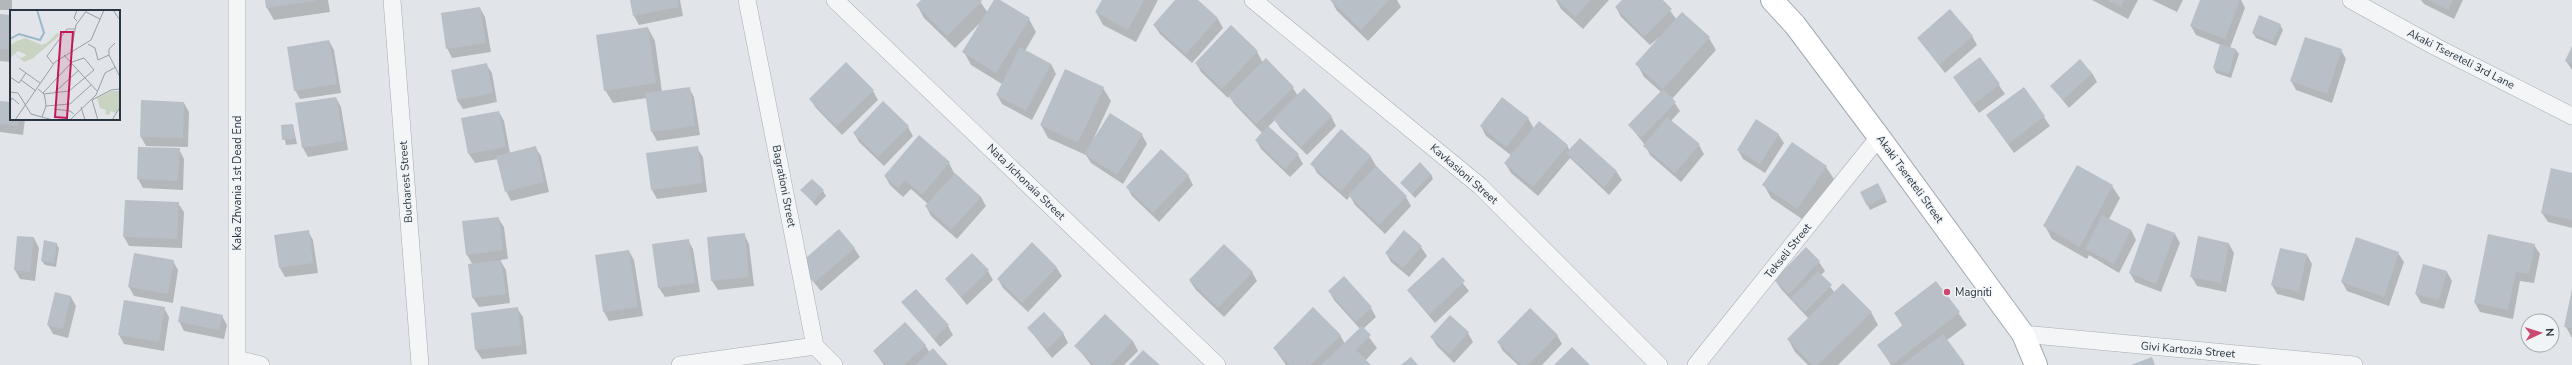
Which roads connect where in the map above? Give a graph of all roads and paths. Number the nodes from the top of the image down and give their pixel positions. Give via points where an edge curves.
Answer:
1 (237, 0) edge
2 (392, 0) edge
3 (746, 0) edge
4 (835, 0) edge
5 (1253, 0) edge
6 (1772, 0) edge
7 (2351, 0) edge
8 (2572, 116) edge
9 (1879, 137) junction
10 (2023, 334) junction
11 (815, 346) junction
12 (237, 362) edge
13 (261, 365) edge
14 (420, 365) edge
15 (680, 365) edge
16 (834, 365) edge
17 (1217, 365) edge
18 (1660, 365) edge
19 (1696, 365) edge
20 (2036, 365) edge
21 (2354, 365) edge

1 - 12 street, Kaka Zhvania 1st Dead End
2 - 14 street, Bucharest Street
3 - 11 street, Bagrationi Street
4 - 17 street, Nata Jichonaia Street
5 - 18 street, Kavkasioni Street via 1480,186
6 - 9 main road, Akaki Tsereteli Street via 1795,25
7 - 8 street, Akaki Tsereteli 3rd Lane via 2436,47
9 - 10 main road, Akaki Tsereteli Street
9 - 19 street, Tekseli Street
10 - 20 main road, Akaki Tsereteli Street
10 - 21 street, Givi Kartozia Street
11 - 15 street
11 - 16 street
12 - 13 street

